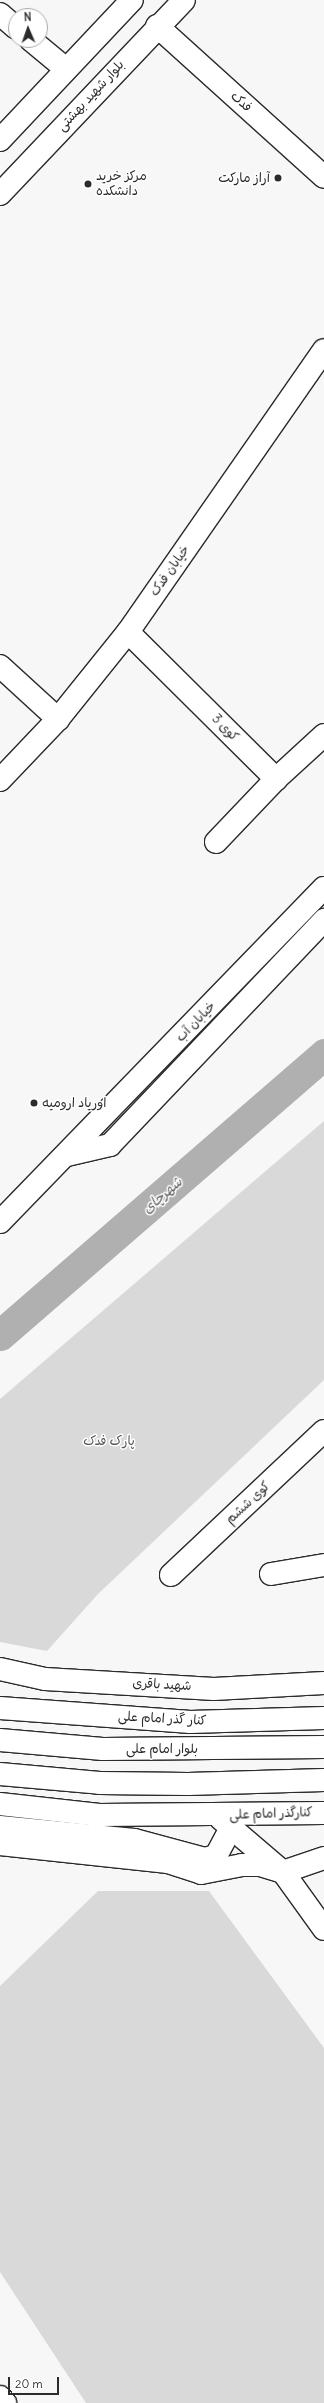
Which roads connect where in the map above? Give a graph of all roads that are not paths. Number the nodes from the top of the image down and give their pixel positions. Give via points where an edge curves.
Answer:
1 (132, 0) edge
2 (184, 0) edge
3 (0, 14) edge
4 (8, 21) edge
5 (158, 26) junction
6 (41, 48) edge
7 (66, 69) junction
8 (0, 140) edge
9 (324, 177) edge
10 (0, 194) edge
11 (324, 350) edge
12 (128, 632) junction
13 (0, 666) edge
14 (58, 718) junction
15 (324, 735) edge
16 (276, 779) junction
17 (0, 780) edge
18 (216, 842) dead end
19 (324, 888) edge
20 (324, 920) edge
21 (67, 1155) junction
22 (0, 1222) edge
23 (324, 1431) edge
24 (324, 1565) edge
25 (171, 1574) dead end
26 (271, 1574) dead end
27 (3, 1668) edge
28 (324, 1683) edge
29 (0, 1708) edge
30 (324, 1718) edge
31 (0, 1740) edge
32 (324, 1747) edge
33 (0, 1774) edge
34 (324, 1780) edge
35 (0, 1804) edge
36 (324, 1813) edge
37 (224, 1822) junction
38 (0, 1828) edge
39 (0, 1844) edge
40 (324, 1858) edge
41 (282, 1872) junction
42 (324, 1929) edge
43 (0, 2397) edge
44 (5, 2403) edge

1 - 7 main road
2 - 5 main road, بلوار شهید بهشتی
3 - 4 main road
5 - 9 main road, فدک
5 - 10 main road, بلوار شهید بهشتی
6 - 7 main road
7 - 8 main road
11 - 12 main road, خیابان فدک
12 - 14 main road, خیابان فدک
12 - 16 main road, کوی 3
13 - 14 main road
14 - 17 main road, خیابان فدک
15 - 16 main road
16 - 18 main road
19 - 21 main road, خیابان آب
20 - 21 main road, خیابان آب via 110,1145
21 - 22 main road, خیابان آب
23 - 25 main road, کوی ششم
24 - 26 main road
27 - 28 main road, شهید باقری via 45,1678 214,1688
29 - 30 main road, کنار گذر امام علی via 190,1722
31 - 32 main road, بلوار امام علی via 103,1749
33 - 34 main road via 100,1783 188,1784
35 - 37 main road via 99,1815
36 - 37 main road, کنارگذر امام علی
37 - 38 main road via 219,1852 204,1858 134,1840
37 - 41 main road
39 - 41 main road via 168,1862 201,1872 214,1872 242,1865 260,1865
40 - 41 main road
41 - 42 main road
43 - 44 main road

